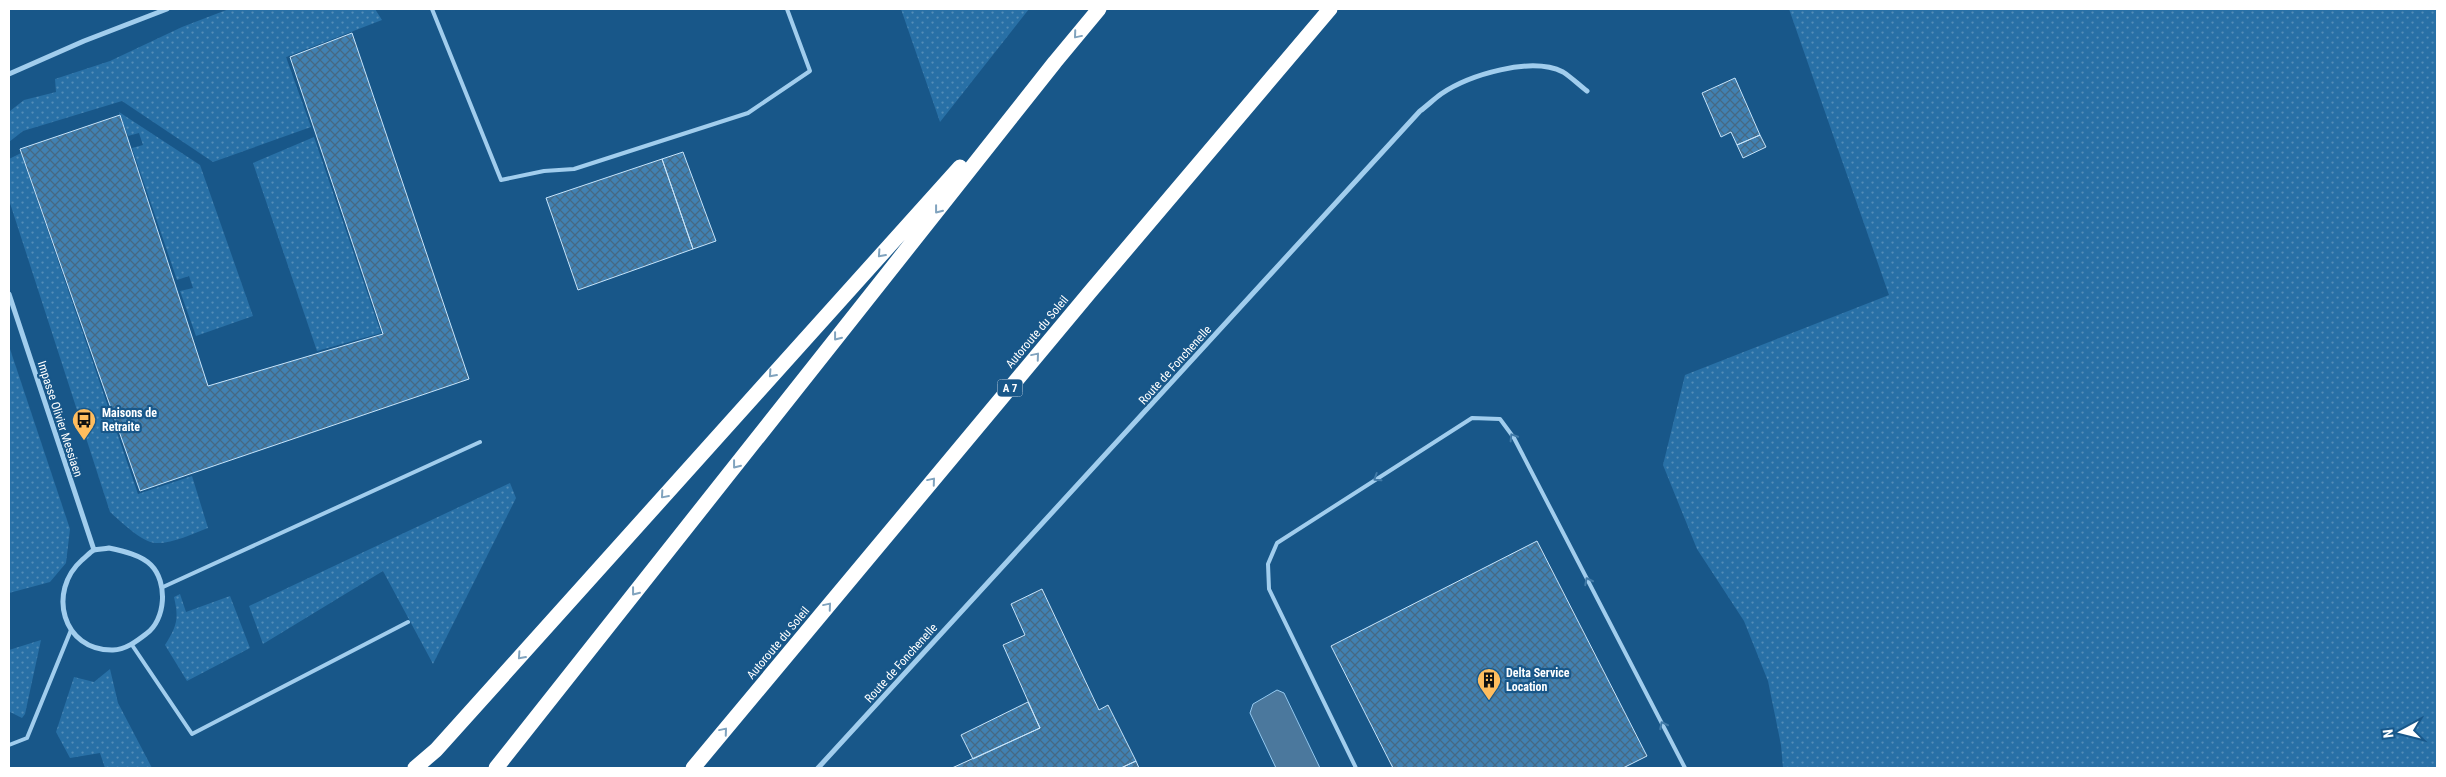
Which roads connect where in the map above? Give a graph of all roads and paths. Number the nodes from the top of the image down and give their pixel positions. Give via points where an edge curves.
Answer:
1 (167, 9) edge
2 (432, 9) edge
3 (787, 9) edge
4 (1099, 9) edge
5 (1330, 9) edge
6 (1055, 62) junction
7 (9, 74) edge
8 (1587, 91) dead end
9 (9, 294) edge
10 (480, 442) dead end
11 (94, 550) junction
12 (163, 587) junction
13 (408, 622) dead end
14 (70, 630) junction
15 (132, 645) junction
16 (9, 745) edge
17 (415, 768) edge
18 (496, 768) edge
19 (693, 768) edge
20 (818, 768) edge
21 (1356, 768) edge
22 (1685, 768) edge

1 - 7 street
2 - 3 lane via 501,180 574,169 748,112 810,71
4 -> 6 highway
19 -> 5 highway, Autoroute du Soleil / A 7
6 -> 17 highway via 436,750
6 -> 18 highway
8 - 20 street, Route de Fonchenelle via 1562,72 1530,66 1498,70 1467,81 1420,111
9 - 11 street, Impasse Olivier Messiaen
10 - 12 lane
11 - 12 street via 109,548 128,552 151,565
11 - 14 street via 76,566 64,585 62,609
12 - 15 street via 161,611 150,632
13 - 15 lane via 192,734
14 - 15 street via 90,646 113,650
14 - 16 lane via 27,738
22 -> 21 lane via 1514,438 1500,419 1472,418 1277,543 1268,564 1269,589

